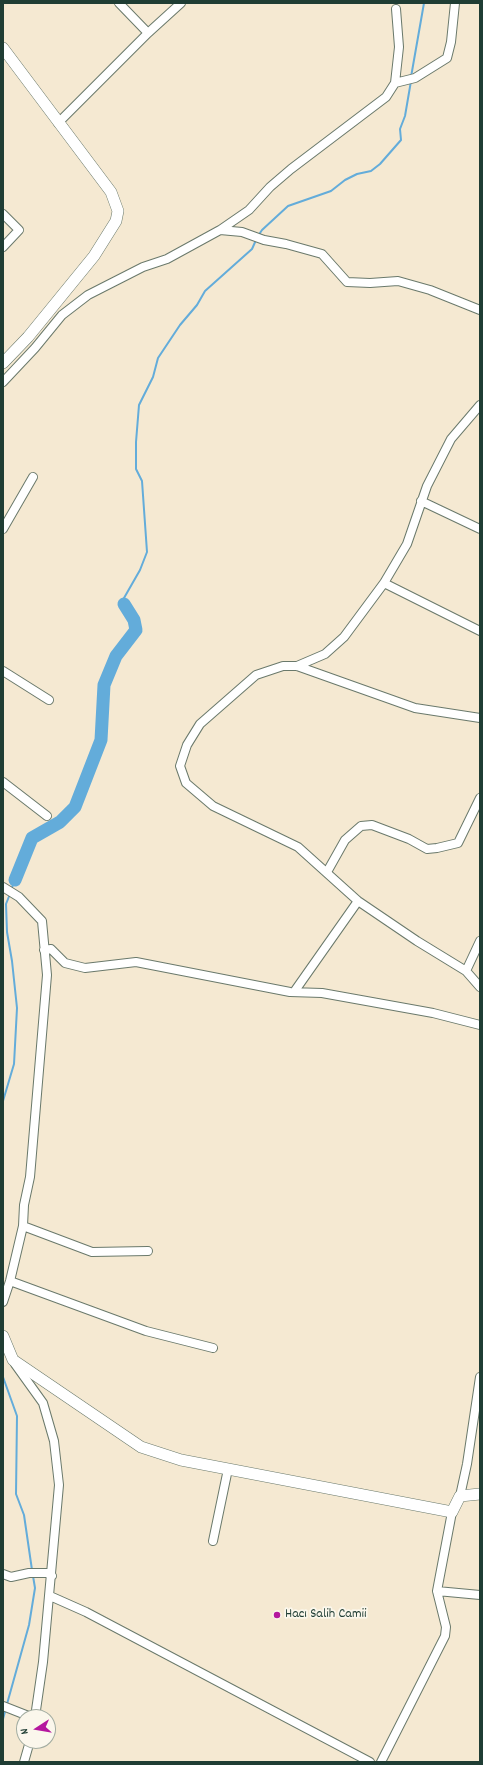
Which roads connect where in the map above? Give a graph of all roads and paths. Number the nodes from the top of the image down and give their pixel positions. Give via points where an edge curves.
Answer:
1 (118, 3) edge
2 (181, 3) edge
3 (455, 3) edge
4 (396, 10) dead end
5 (148, 33) junction
6 (3, 48) edge
7 (395, 83) junction
8 (58, 123) junction
9 (3, 214) edge
10 (220, 230) junction
11 (3, 247) edge
12 (480, 310) edge
13 (3, 364) edge
14 (3, 382) edge
15 (480, 405) edge
16 (33, 477) dead end
17 (421, 501) junction
18 (3, 529) edge
19 (480, 529) edge
20 (384, 583) junction
21 (480, 631) edge
22 (297, 666) junction
23 (3, 671) edge
24 (49, 700) dead end
25 (480, 718) edge
26 (3, 782) edge
27 (480, 798) edge
28 (47, 816) dead end
29 (327, 872) junction
30 (3, 887) edge
31 (358, 901) junction
32 (480, 941) edge
33 (44, 950) junction
34 (466, 971) junction
35 (480, 987) edge
36 (294, 992) junction
37 (480, 1025) edge
38 (22, 1226) junction
39 (148, 1251) dead end
40 (10, 1281) junction
41 (3, 1302) edge
42 (3, 1336) edge
43 (213, 1348) dead end
44 (12, 1360) junction
45 (480, 1377) edge
46 (228, 1469) junction
47 (480, 1494) edge
48 (460, 1496) junction
49 (452, 1512) junction
50 (213, 1541) dead end
51 (3, 1574) edge
52 (52, 1576) junction
53 (437, 1592) junction
54 (480, 1595) edge
55 (50, 1596) junction
56 (3, 1706) edge
57 (36, 1709) edge
58 (16, 1711) edge
59 (28, 1749) edge
60 (24, 1762) edge
61 (370, 1762) edge
62 (381, 1762) edge

1 - 5 street
2 - 5 street
3 - 7 street via 447,58 416,78
4 - 7 street via 399,47
5 - 8 street
6 - 8 street
7 - 10 street via 386,97 291,169 249,210
8 - 13 street via 111,192 118,211 116,221 94,256
9 - 11 street via 19,230
10 - 12 street via 242,232 322,254 347,282 398,281 430,290
10 - 14 street via 167,259 143,267 88,295 62,315
15 - 17 street via 451,439
16 - 18 street
17 - 19 street
17 - 20 street via 407,544
20 - 21 street
20 - 22 street via 344,637 325,654
22 - 25 street via 415,708
22 - 29 street via 283,666 256,675 200,724 187,745 180,766 186,783 213,806 298,847
23 - 24 street
26 - 28 street
27 - 29 street via 458,843 427,848 372,825 361,826 345,840
29 - 31 street
30 - 33 street via 20,897 42,921
31 - 34 street
31 - 36 street
32 - 34 street
33 - 36 street via 51,949 65,963 85,968 136,962
33 - 38 street via 46,975 30,1177
34 - 35 street
36 - 37 street via 322,993 433,1013
38 - 39 street via 92,1252
38 - 40 street
40 - 41 street
40 - 43 street via 146,1332
42 - 44 street
44 - 46 street via 141,1448 181,1460
44 - 52 street via 43,1403 54,1441 60,1485
45 - 48 street
46 - 49 street
46 - 50 street
47 - 48 street
48 - 49 street
49 - 53 street
51 - 52 street via 11,1577 29,1574
52 - 55 street
53 - 54 street
53 - 62 street via 446,1627 445,1636
55 - 57 street
55 - 61 street via 86,1612
56 - 58 street
59 - 60 street

